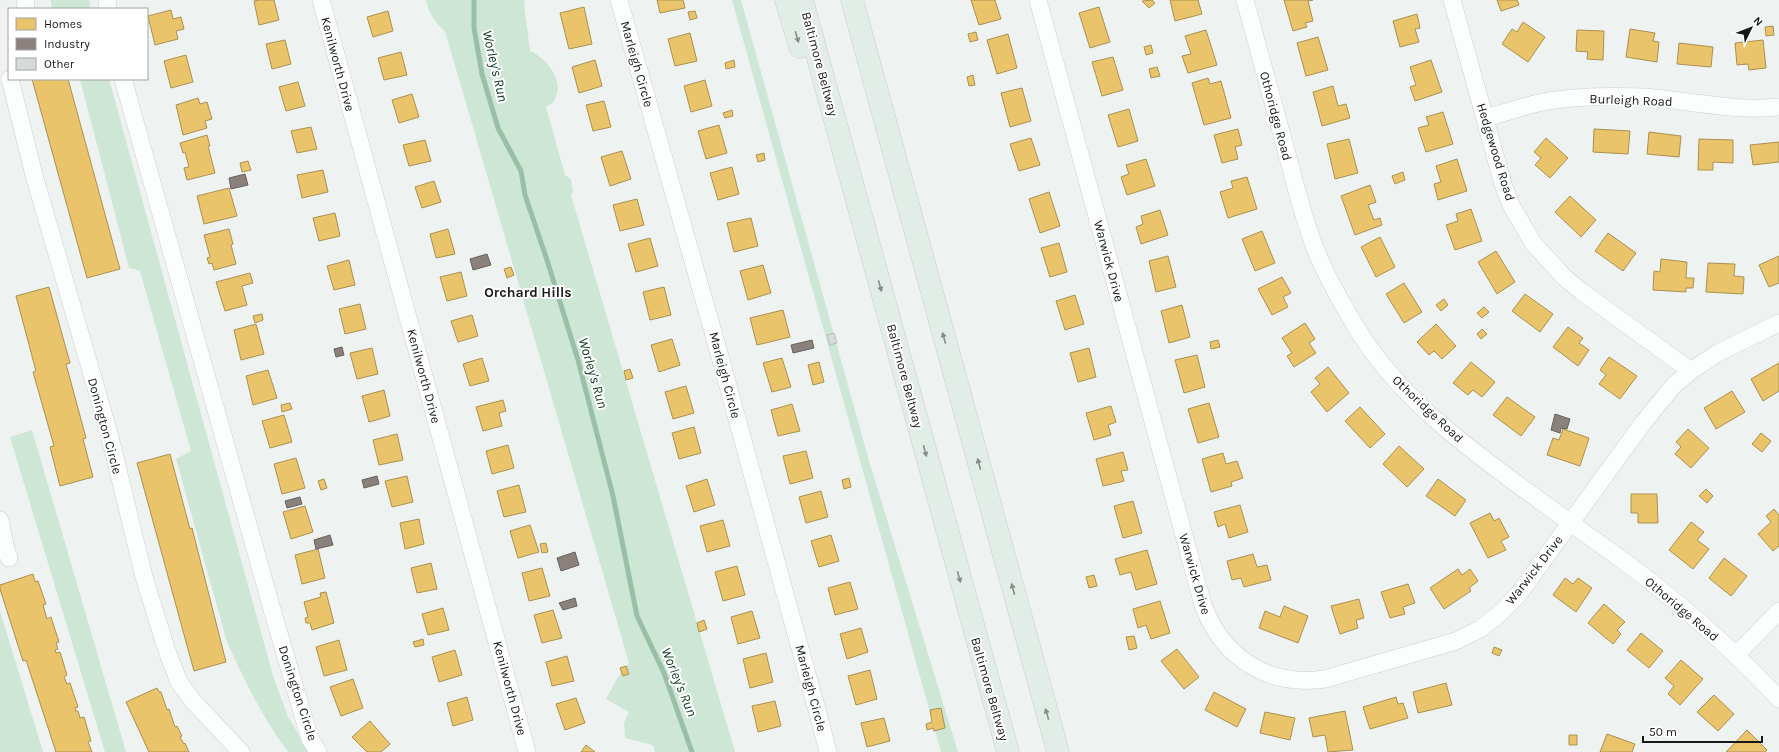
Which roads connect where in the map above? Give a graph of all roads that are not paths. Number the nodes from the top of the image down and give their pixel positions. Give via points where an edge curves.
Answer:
1 (321, 0) edge
2 (619, 0) edge
3 (786, 0) edge
4 (802, 0) edge
5 (852, 0) edge
6 (1038, 0) edge
7 (1245, 0) edge
8 (1452, 0) edge
9 (10, 80) edge
10 (123, 80) edge
11 (1779, 107) edge
12 (1485, 118) junction
13 (870, 248) junction
14 (1779, 323) edge
15 (1691, 371) junction
16 (0, 520) edge
17 (1570, 523) junction
18 (9, 558) dead end
19 (1779, 610) edge
20 (1736, 656) junction
21 (1779, 699) edge
22 (241, 752) edge
23 (318, 752) edge
24 (527, 752) edge
25 (828, 752) edge
26 (1008, 752) edge
27 (1058, 752) edge

1 - 24 street, Kenilworth Drive
2 - 25 street, Marleigh Circle
3 -> 13 highway via 848,213
4 - 13 highway, Baltimore Beltway
27 -> 5 highway
6 - 17 street, Warwick Drive via 1203,605 1210,623 1235,654 1268,675 1307,682 1456,641 1480,629 1518,595
7 - 17 street, Othoridge Road via 1306,221 1320,259 1339,298 1361,334 1385,368 1440,424 1476,454
8 - 12 street, Hedgewood Road
9 - 22 street, Donington Circle via 34,175 108,433 144,577 167,651 179,682 192,700
10 - 23 street, Donington Circle via 275,621 310,738
11 - 12 street, Burleigh Road via 1748,108 1644,97 1571,98 1543,102
12 - 15 street, Hedgewood Road via 1511,205 1533,243 1564,277 1582,292
13 -> 26 highway, Baltimore Beltway
14 - 15 street, Warwick Drive via 1716,354
15 - 17 street, Warwick Drive via 1662,399
16 - 18 street
17 - 20 street, Othoridge Road via 1658,587
19 - 20 street
20 - 21 street, Othoridge Road

